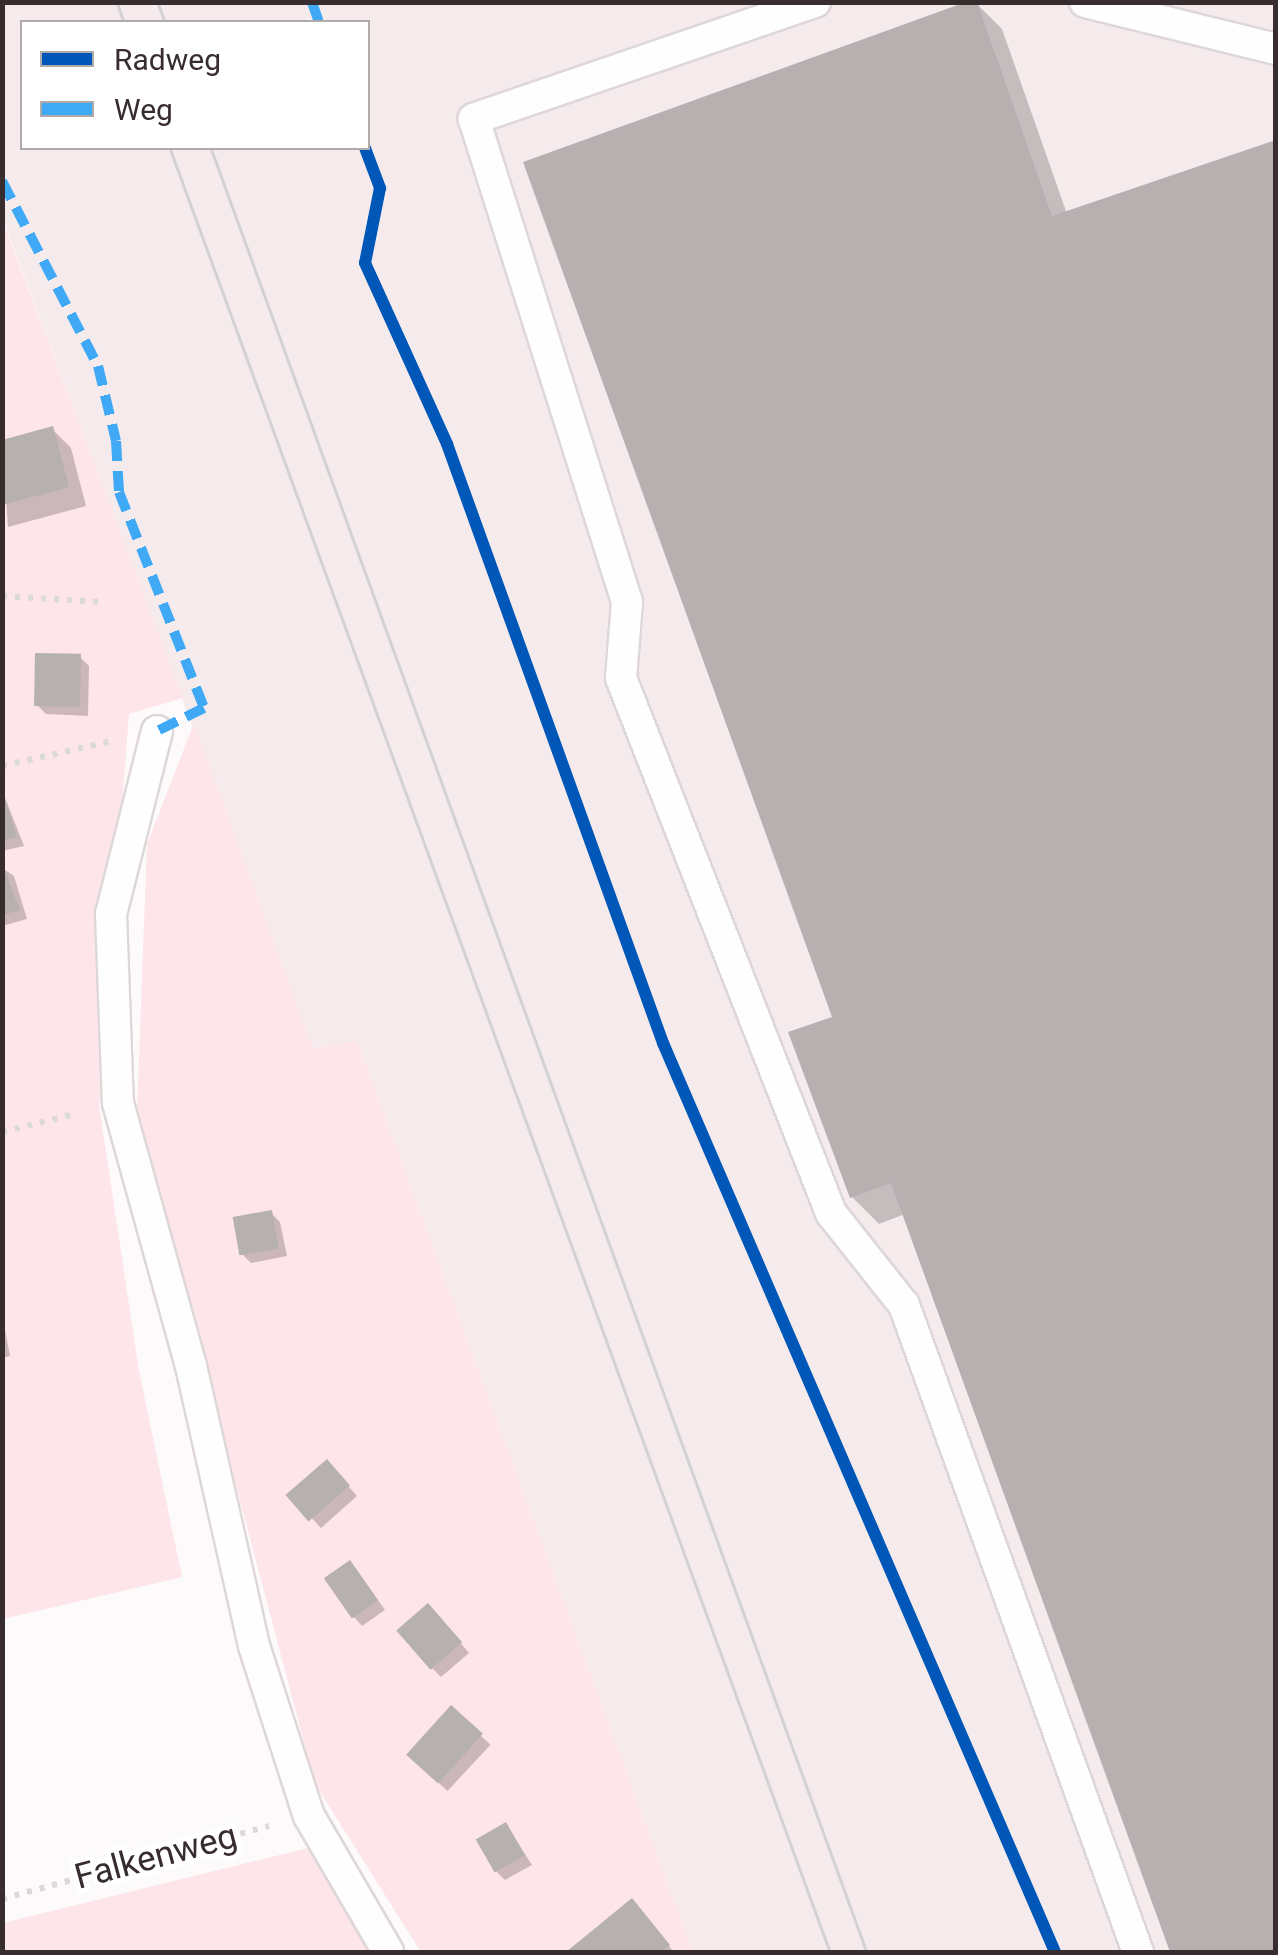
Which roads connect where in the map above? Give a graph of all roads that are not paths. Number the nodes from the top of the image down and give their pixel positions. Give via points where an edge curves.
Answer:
1 (815, 2) edge
2 (1085, 2) edge
3 (1276, 48) edge
4 (157, 731) road end
5 (388, 1952) edge
6 (1138, 1952) edge

1 - 6 lane via 474,119 626,602 621,678 830,1214 904,1305
2 - 3 lane
4 - 5 lane via 111,914 118,1103 191,1366 254,1646 309,1816

